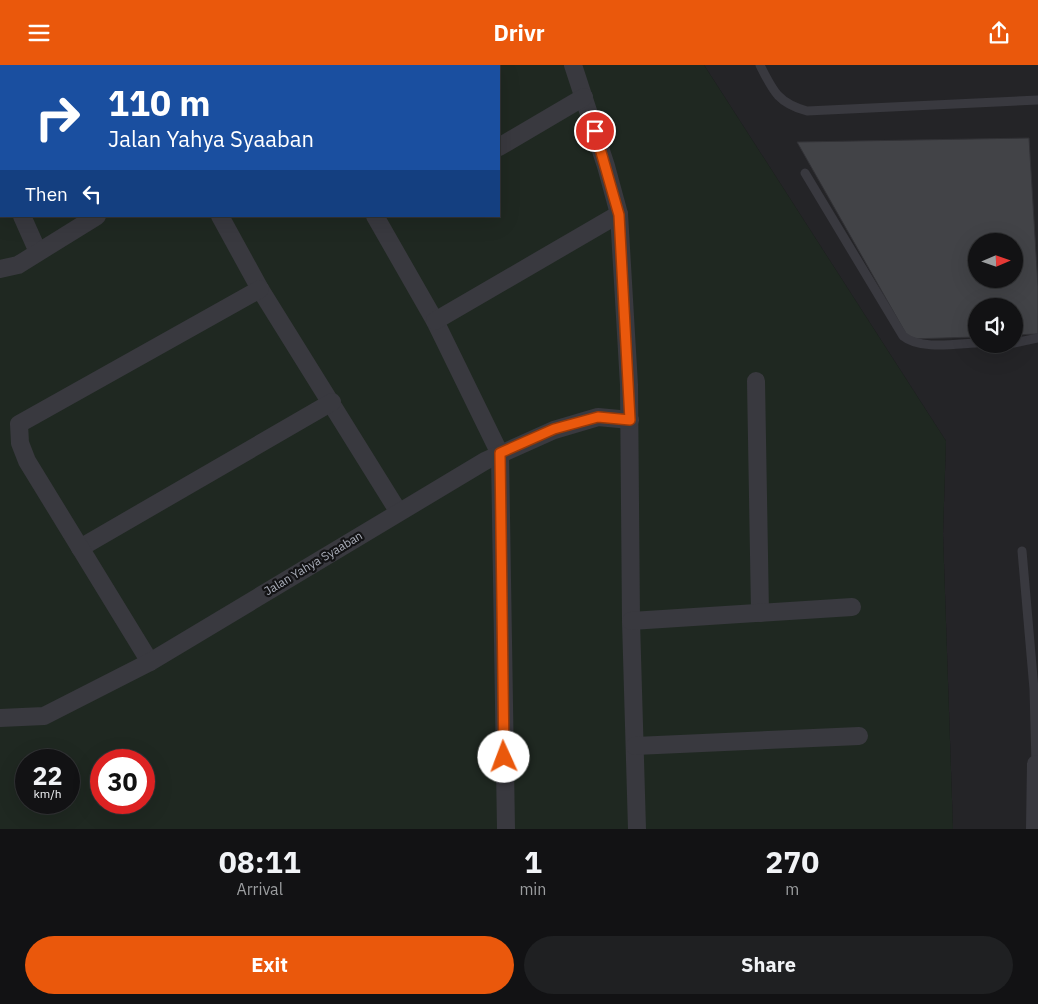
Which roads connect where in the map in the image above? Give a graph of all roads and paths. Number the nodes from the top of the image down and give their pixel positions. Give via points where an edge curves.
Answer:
1 (573, 65) edge
2 (760, 65) edge
3 (584, 97) junction
4 (1038, 100) edge
5 (500, 146) edge
6 (805, 173) dead end
7 (619, 215) junction
8 (22, 217) edge
9 (95, 217) edge
10 (221, 217) edge
11 (376, 217) edge
12 (38, 252) junction
13 (0, 269) edge
14 (260, 289) junction
15 (435, 321) junction
16 (1038, 339) edge
17 (1023, 342) edge
18 (968, 343) edge
19 (756, 381) dead end
20 (332, 401) junction
21 (630, 420) junction
22 (500, 453) junction
23 (398, 511) junction
24 (80, 548) junction
25 (1022, 551) dead end
26 (852, 607) dead end
27 (760, 613) junction
28 (632, 621) junction
29 (150, 662) junction
30 (0, 718) edge
31 (859, 735) dead end
32 (635, 746) junction
33 (1037, 764) edge
34 (506, 829) edge
35 (637, 829) edge
36 (1035, 829) edge

1 - 3 street
2 - 4 lane via 778,97 790,106 807,111
3 - 5 street
3 - 7 street
6 - 18 lane via 903,336 909,341 930,344
7 - 15 street
7 - 21 street
8 - 12 street
9 - 12 street
10 - 14 street
11 - 15 street
12 - 13 street via 18,265
14 - 20 street
14 - 24 street via 19,424 20,443 27,461
15 - 22 street
16 - 17 lane
19 - 27 street
20 - 23 street
20 - 24 street
21 - 22 street, Jalan Yahya Syaaban via 598,417 554,429
21 - 28 street
22 - 23 street, Jalan Yahya Syaaban
22 - 34 street
23 - 29 street, Jalan Yahya Syaaban
24 - 29 street
25 - 33 lane
26 - 27 street
27 - 28 street
28 - 32 street
29 - 30 street, Jalan Yahya Syaaban via 44,716
31 - 32 street
32 - 35 street
33 - 36 street

